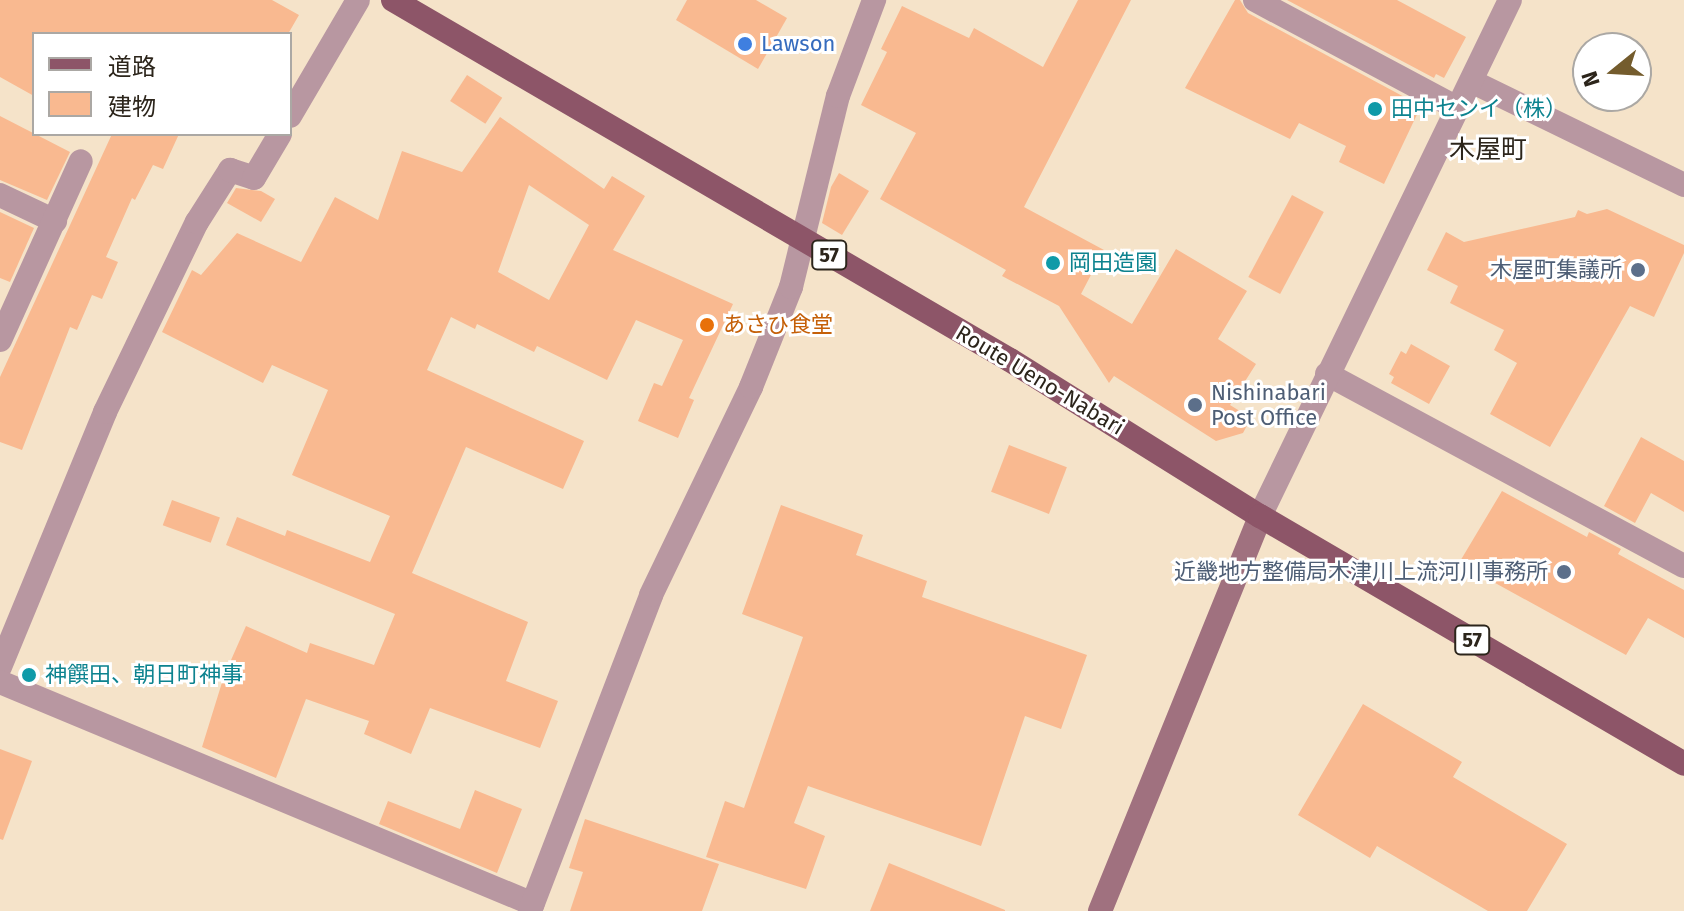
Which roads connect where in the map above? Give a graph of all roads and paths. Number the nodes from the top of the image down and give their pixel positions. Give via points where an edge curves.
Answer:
1 (358, 0) edge
2 (393, 0) edge
3 (874, 0) edge
4 (1255, 0) edge
5 (1510, 0) edge
6 (1473, 82) junction
7 (1459, 109) junction
8 (292, 113) edge
9 (279, 136) edge
10 (81, 161) dead end
11 (1684, 185) edge
12 (0, 195) edge
13 (55, 221) junction
14 (801, 239) junction
15 (0, 340) edge
16 (1327, 374) junction
17 (1260, 516) junction
18 (1684, 566) edge
19 (0, 667) edge
20 (0, 682) edge
21 (1684, 764) edge
22 (532, 908) edge
23 (1100, 911) edge

1 - 8 street
2 - 14 main road, Route Ueno-Nabari / 57
3 - 14 street via 838,96
4 - 7 street
5 - 6 street
6 - 7 street
6 - 11 street
7 - 16 street
9 - 19 street via 254,178 230,170 197,222 105,412
10 - 13 street
12 - 13 street
13 - 15 street
14 - 17 main road, Route Ueno-Nabari / 57 via 1010,360
14 - 22 street via 791,287 757,373 651,595
16 - 17 street
16 - 18 street
17 - 21 main road, Route Ueno-Nabari / 57
17 - 23 street
20 - 22 street

